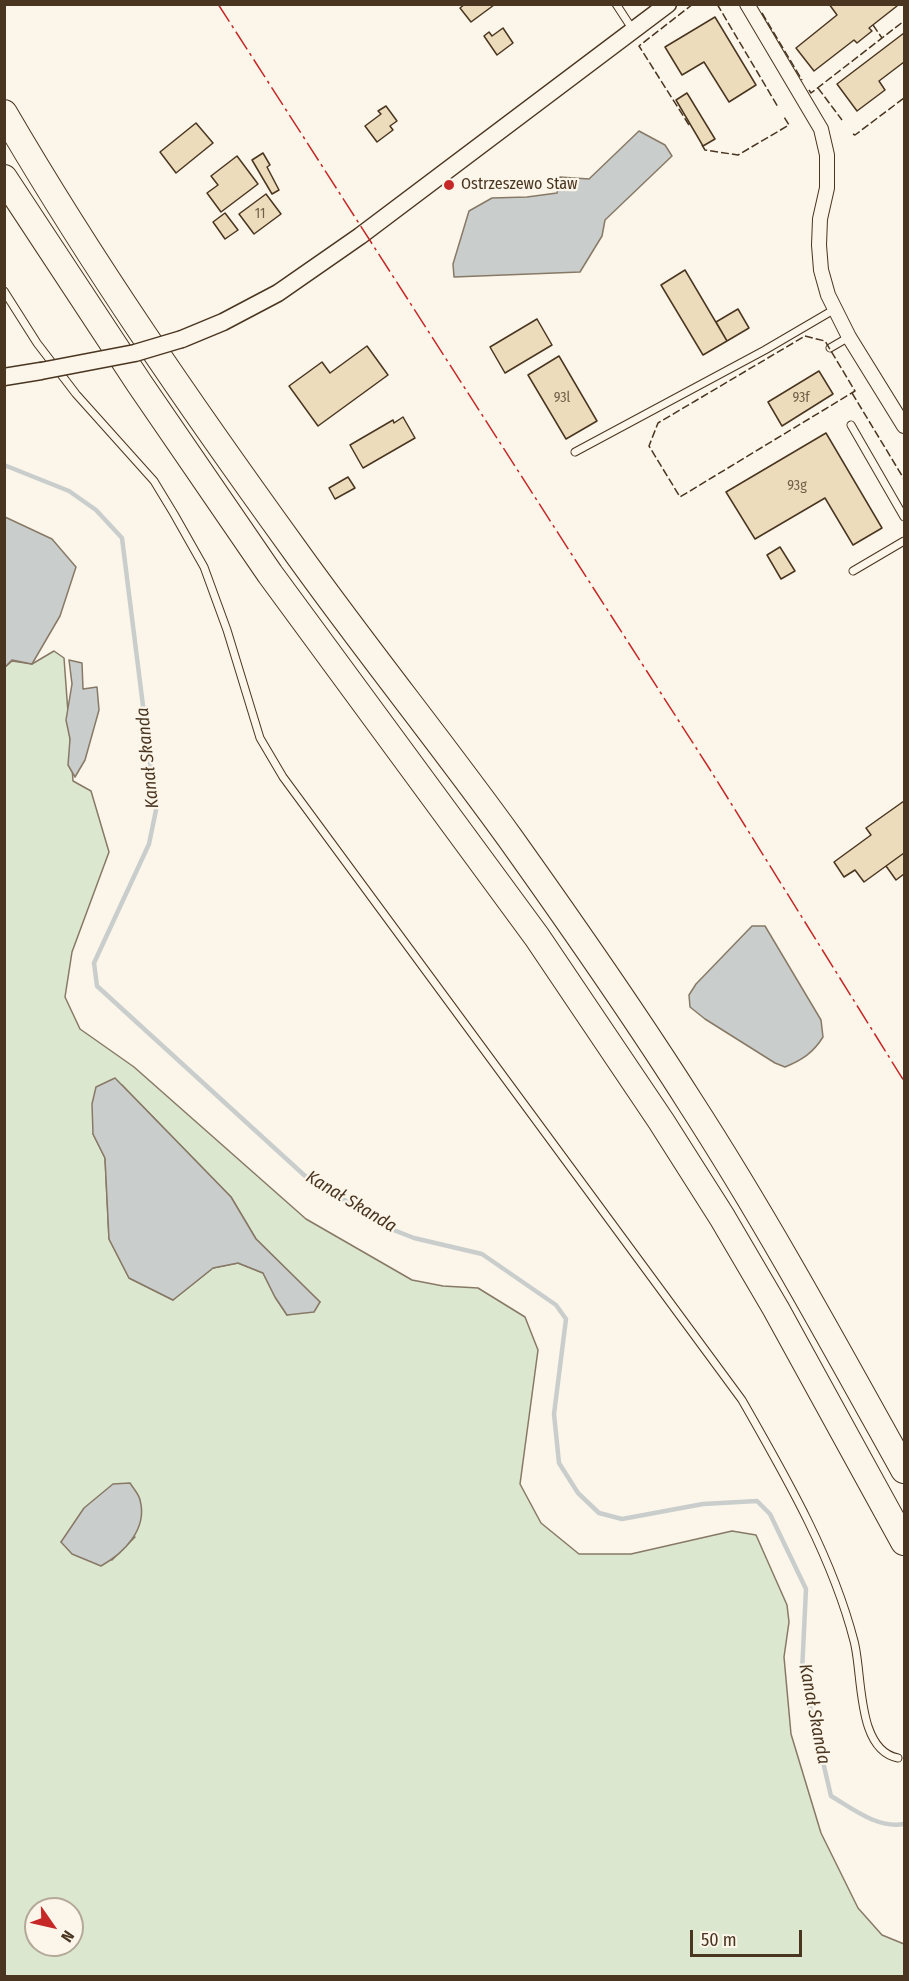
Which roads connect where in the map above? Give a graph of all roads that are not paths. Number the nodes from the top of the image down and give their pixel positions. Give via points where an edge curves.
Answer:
1 (616, 4) edge
2 (668, 4) edge
3 (747, 4) edge
4 (633, 31) junction
5 (4, 112) edge
6 (4, 178) edge
7 (4, 291) edge
8 (835, 309) junction
9 (849, 337) junction
10 (830, 348) dead end
11 (4, 376) edge
12 (851, 425) dead end
13 (904, 426) edge
14 (575, 452) dead end
15 (904, 517) edge
16 (904, 541) edge
17 (853, 572) dead end
18 (904, 1470) edge
19 (904, 1542) edge
20 (898, 1758) dead end

1 - 4 lane
2 - 4 street
3 - 8 street via 821,129 827,155 827,188 820,219 821,270
4 - 11 street, bridge via 278,294 223,322 135,354
5 - 18 highway via 169,371 296,552 512,841 691,1103 805,1292
6 - 19 highway via 270,574 537,937 661,1121 770,1299
7 - 20 lane via 37,344 154,482 174,514 204,567 260,738 283,777 742,1400 820,1547 841,1599 855,1644 860,1690 872,1738 880,1750
8 - 9 street
8 - 14 lane
9 - 10 lane
9 - 13 street
12 - 15 lane
16 - 17 lane

